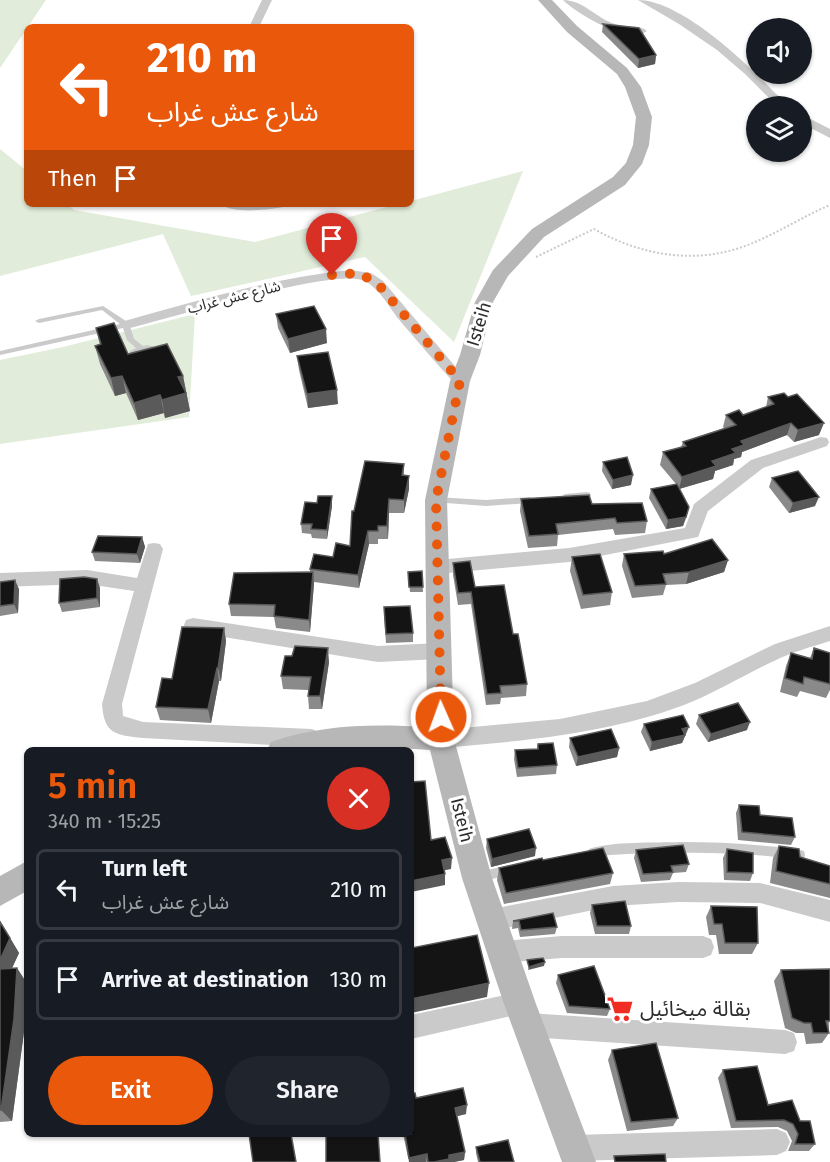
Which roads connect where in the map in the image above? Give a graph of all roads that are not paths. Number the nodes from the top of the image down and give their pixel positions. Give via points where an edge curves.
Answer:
1 (267, 0) edge
2 (545, 0) edge
3 (568, 0) edge
4 (643, 0) edge
5 (255, 24) edge
6 (642, 31) edge
7 (770, 96) edge
8 (812, 124) edge
9 (830, 134) edge
10 (39, 321) dead end
11 (126, 325) junction
12 (140, 347) dead end
13 (0, 353) edge
14 (460, 381) junction
15 (821, 442) dead end
16 (587, 495) edge
17 (553, 498) edge
18 (542, 499) edge
19 (436, 500) junction
20 (154, 549) dead end
21 (437, 567) junction
22 (0, 580) edge
23 (144, 586) junction
24 (193, 625) edge
25 (830, 633) edge
26 (439, 651) junction
27 (332, 739) junction
28 (441, 739) junction
29 (295, 747) edge
30 (801, 855) edge
31 (576, 856) edge
32 (516, 868) edge
33 (24, 877) edge
34 (477, 878) junction
35 (0, 892) edge
36 (830, 911) edge
37 (491, 920) junction
38 (703, 947) dead end
39 (502, 952) junction
40 (524, 1014) junction
41 (414, 1027) edge
42 (785, 1042) dead end
43 (777, 1142) dead end
44 (576, 1155) edge

1 - 5 street
2 - 14 street, Isteih via 572,29 622,71 633,87 644,117 641,145 634,164 619,181 538,233 500,274 484,302
3 - 6 street via 615,28
4 - 7 street via 687,23 758,79
8 - 9 street
10 - 11 lane via 103,308
11 - 12 lane via 131,340
11 - 13 lane, شارع عش غراب
11 - 14 street, شارع عش غراب via 232,296 345,272 359,273 378,284
14 - 19 street, Isteih
15 - 21 street via 756,464 700,508 692,533 569,555
16 - 17 lane
18 - 19 lane via 486,503
19 - 21 street, Isteih
20 - 23 street
21 - 26 street, Isteih
22 - 23 street via 87,577
23 - 27 street via 112,704 114,721 143,730
24 - 26 street via 378,654
25 - 28 street via 641,711 555,728
26 - 28 street, Isteih
27 - 28 street
27 - 29 street
28 - 34 street, Isteih
30 - 31 lane via 718,846 607,850
32 - 34 lane
33 - 35 street
34 - 37 street, Isteih
36 - 37 street via 760,893 678,892 613,896
37 - 39 street, Isteih
38 - 39 street via 562,947
39 - 40 street, Isteih
40 - 41 street
40 - 42 street
40 - 44 street, Isteih
43 - 44 street

